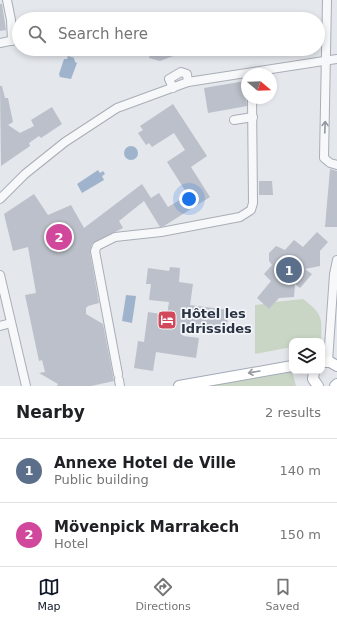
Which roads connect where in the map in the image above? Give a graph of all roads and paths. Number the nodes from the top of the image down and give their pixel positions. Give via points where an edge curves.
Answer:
1 (7, 0) edge
2 (327, 0) edge
3 (12, 24) edge
4 (12, 41) edge
5 (0, 43) edge
6 (337, 59) edge
7 (327, 60) junction
8 (277, 68) edge
9 (241, 74) edge
10 (188, 82) junction
11 (173, 88) junction
12 (252, 104) edge
13 (253, 116) junction
14 (234, 120) dead end
15 (333, 164) edge
16 (0, 199) edge
17 (337, 260) edge
18 (0, 274) edge
19 (335, 294) edge
20 (11, 323) junction
21 (0, 326) edge
22 (331, 362) edge
23 (289, 367) edge
24 (314, 374) edge
25 (119, 380) edge
26 (26, 386) edge
27 (179, 386) edge
28 (318, 386) edge

1 - 3 street
2 - 7 street
4 - 5 street
6 - 7 street
7 - 8 street
15 -> 7 street via 324,160
9 - 10 street
10 - 11 street
10 - 11 street via 186,74 181,72 169,79
11 - 16 street via 116,108 90,124 39,162
12 - 13 street
13 - 14 street
13 - 25 street via 253,203 247,214 171,230 115,237 97,246 103,296
17 - 19 street via 334,274
18 - 20 street
19 - 22 street
20 - 21 street
20 - 26 street
23 -> 27 main road
24 - 28 main road via 313,379

